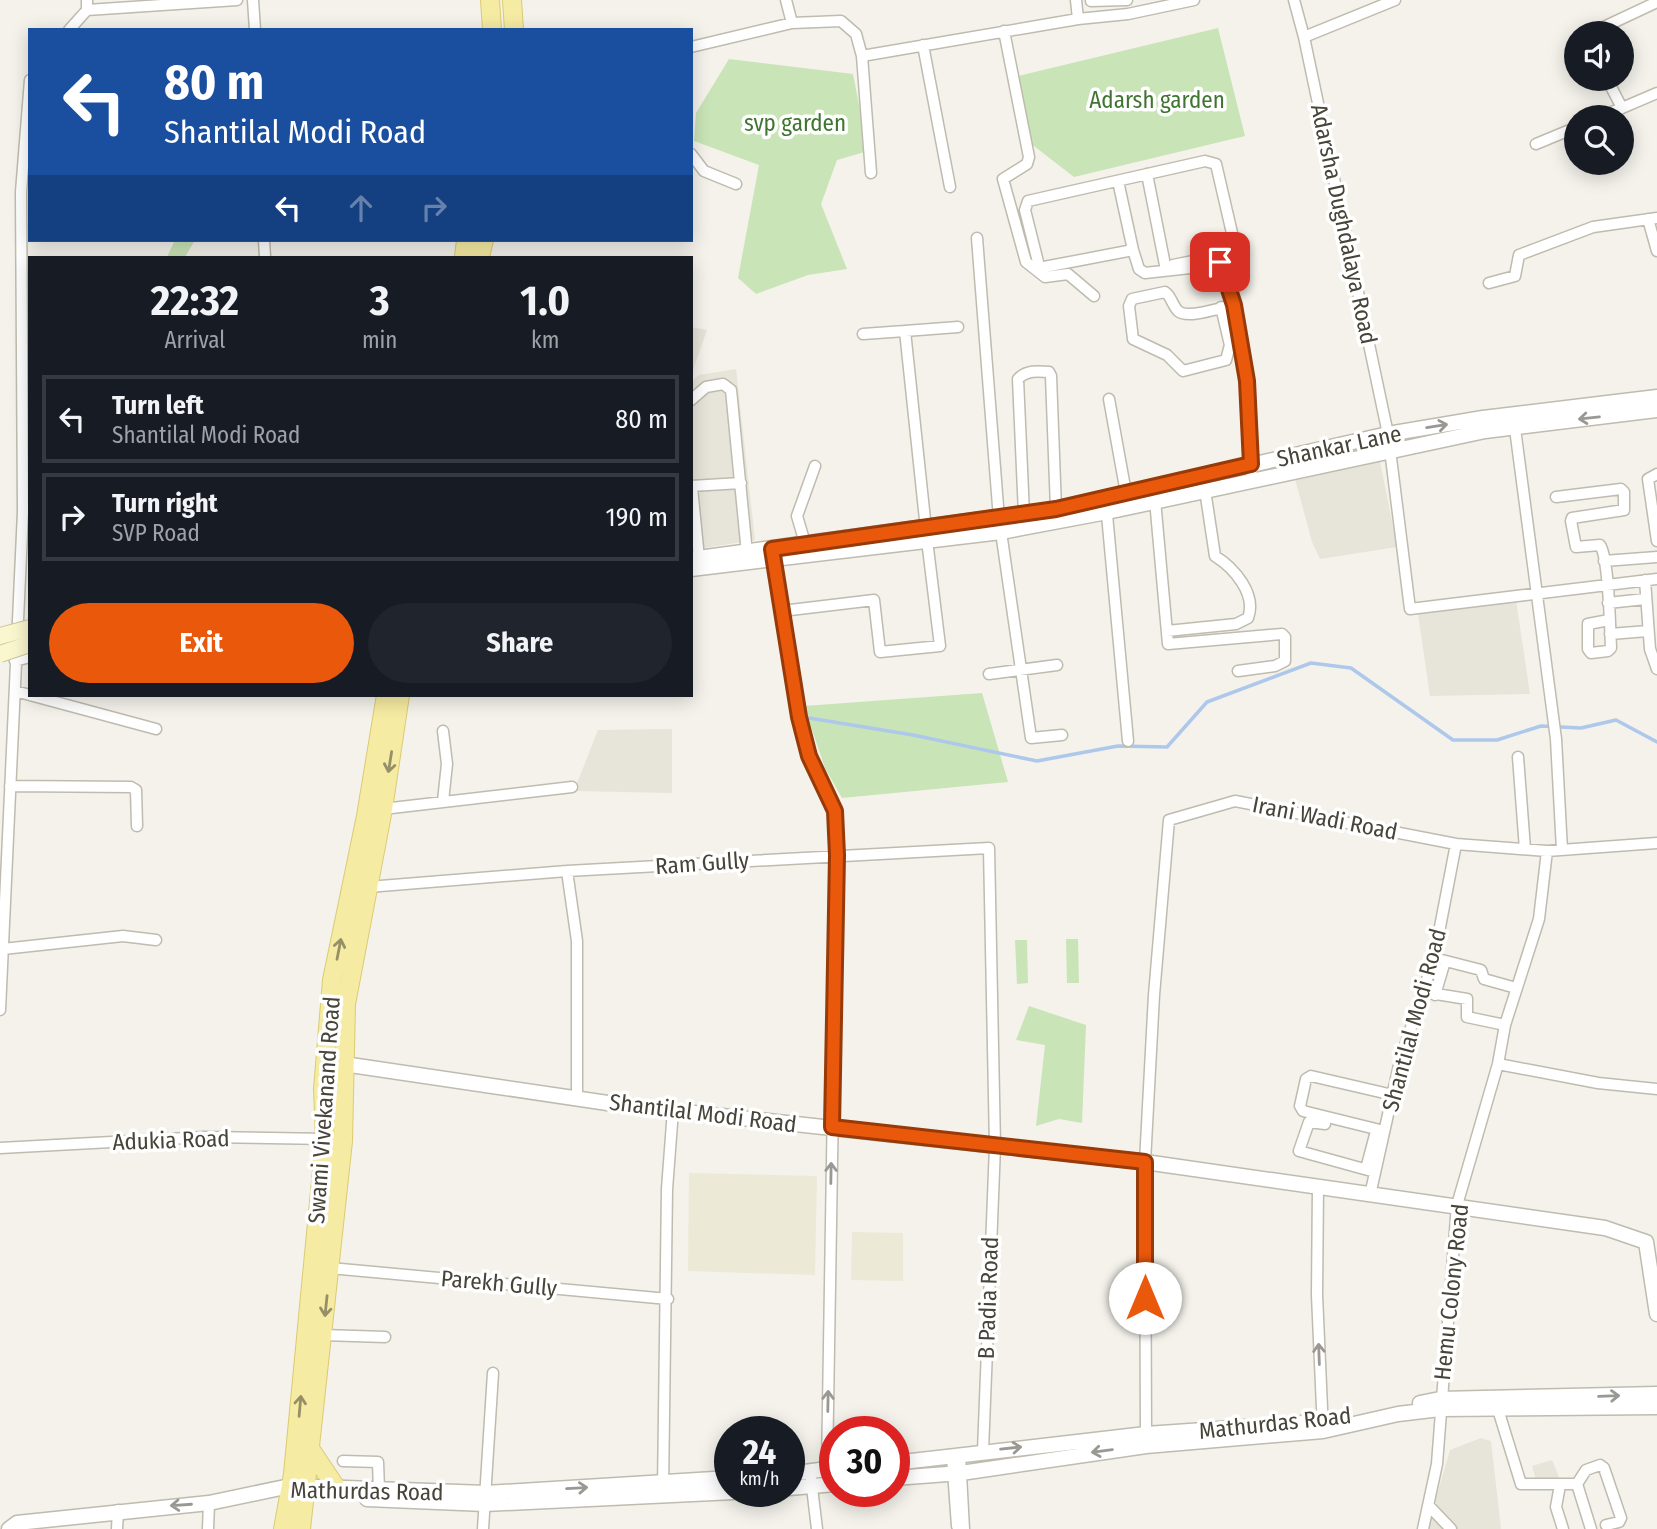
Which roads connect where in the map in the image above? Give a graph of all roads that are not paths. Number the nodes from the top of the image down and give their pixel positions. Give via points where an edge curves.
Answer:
1 (237, 0) edge
2 (253, 0) edge
3 (490, 0) edge
4 (512, 0) edge
5 (786, 0) edge
6 (1076, 0) edge
7 (1127, 0) edge
8 (1194, 0) edge
9 (1294, 0) edge
10 (1395, 0) edge
11 (1091, 1) edge
12 (1657, 2) edge
13 (87, 5) edge
14 (1128, 14) junction
15 (1078, 19) junction
16 (1617, 21) edge
17 (792, 23) junction
18 (70, 28) edge
19 (255, 28) edge
20 (492, 28) edge
21 (514, 28) edge
22 (1004, 31) junction
23 (1304, 37) junction
24 (923, 45) junction
25 (693, 47) edge
26 (862, 56) junction
27 (1657, 93) edge
28 (28, 105) edge
29 (1629, 105) edge
30 (1564, 132) edge
31 (1536, 144) dead end
32 (693, 157) edge
33 (871, 173) dead end
34 (1147, 174) junction
35 (1118, 181) junction
36 (736, 184) dead end
37 (950, 187) dead end
38 (1652, 219) edge
39 (977, 239) dead end
40 (1133, 250) junction
41 (1657, 251) edge
42 (1220, 262) dead end
43 (1166, 270) junction
44 (1223, 276) junction
45 (1489, 283) dead end
46 (1094, 296) dead end
47 (1234, 305) junction
48 (1221, 307) junction
49 (958, 327) dead end
50 (905, 331) junction
51 (863, 334) dead end
52 (1657, 397) edge
53 (693, 399) edge
54 (1109, 399) dead end
55 (1657, 410) edge
56 (1514, 420) junction
57 (1389, 442) junction
58 (815, 466) dead end
59 (1251, 472) junction
60 (1657, 474) edge
61 (741, 483) junction
62 (693, 487) edge
63 (1205, 489) junction
64 (1126, 494) junction
65 (1556, 497) dead end
66 (1155, 500) junction
67 (1106, 505) junction
68 (1056, 509) junction
69 (1024, 514) junction
70 (1000, 525) junction
71 (927, 535) junction
72 (693, 537) edge
73 (1657, 541) edge
74 (805, 543) junction
75 (747, 553) junction
76 (773, 554) junction
77 (1657, 556) edge
78 (1604, 561) junction
79 (694, 562) edge
80 (1651, 580) edge
81 (1606, 584) junction
82 (1537, 592) junction
83 (1645, 599) junction
84 (1608, 603) junction
85 (782, 611) junction
86 (18, 612) junction
87 (28, 612) edge
88 (1609, 620) junction
89 (28, 629) edge
90 (1167, 631) junction
91 (1648, 631) junction
92 (1610, 634) junction
93 (0, 636) edge
94 (28, 646) edge
95 (7, 657) edge
96 (28, 657) edge
97 (1057, 665) dead end
98 (1657, 669) edge
99 (1022, 670) junction
100 (1238, 671) dead end
101 (989, 674) dead end
102 (15, 691) junction
103 (28, 695) edge
104 (37, 697) edge
105 (386, 697) edge
106 (400, 697) edge
107 (156, 729) dead end
108 (443, 731) dead end
109 (1062, 735) dead end
110 (1128, 741) dead end
111 (1518, 757) dead end
112 (10, 786) junction
113 (572, 787) dead end
114 (443, 801) junction
115 (383, 809) junction
116 (137, 826) dead end
117 (1456, 844) junction
118 (1657, 844) edge
119 (1525, 849) junction
120 (1562, 850) junction
121 (1547, 851) junction
122 (837, 855) junction
123 (568, 871) junction
124 (368, 887) junction
125 (156, 940) dead end
126 (3, 949) junction
127 (1440, 960) junction
128 (1517, 988) junction
129 (1424, 992) junction
130 (1436, 995) junction
131 (0, 1010) edge
132 (1505, 1025) junction
133 (336, 1063) junction
134 (1498, 1064) junction
135 (1657, 1089) edge
136 (1390, 1094) junction
137 (577, 1098) junction
138 (673, 1110) junction
139 (832, 1127) junction
140 (1380, 1133) junction
141 (324, 1139) junction
142 (343, 1141) junction
143 (995, 1146) junction
144 (0, 1149) edge
145 (1145, 1162) junction
146 (1371, 1170) junction
147 (1318, 1187) junction
148 (1370, 1195) junction
149 (1457, 1205) junction
150 (330, 1268) junction
151 (668, 1299) junction
152 (1657, 1314) edge
153 (323, 1335) junction
154 (385, 1337) dead end
155 (493, 1373) dead end
156 (1657, 1394) edge
157 (1440, 1404) junction
158 (1496, 1405) junction
159 (1657, 1407) edge
160 (831, 1416) edge
161 (1323, 1426) junction
162 (1146, 1440) junction
163 (311, 1450) junction
164 (983, 1451) junction
165 (956, 1456) junction
166 (343, 1461) dead end
167 (910, 1461) edge
168 (956, 1473) junction
169 (819, 1475) edge
170 (910, 1477) edge
171 (805, 1478) edge
172 (714, 1479) edge
173 (811, 1479) junction
174 (805, 1481) edge
175 (819, 1481) edge
176 (663, 1482) junction
177 (1577, 1483) junction
178 (1560, 1485) junction
179 (337, 1489) junction
180 (379, 1490) junction
181 (293, 1492) junction
182 (714, 1494) edge
183 (663, 1498) junction
184 (486, 1499) junction
185 (209, 1503) junction
186 (1429, 1506) junction
187 (118, 1510) junction
188 (1606, 1525) dead end
189 (9, 1529) edge
190 (117, 1529) edge
191 (208, 1529) edge
192 (283, 1529) edge
193 (301, 1529) edge
194 (483, 1529) edge
195 (817, 1529) edge
196 (957, 1529) edge
197 (964, 1529) edge
198 (1423, 1529) edge
199 (1451, 1529) edge
200 (1563, 1529) edge
201 (1591, 1529) edge

1 - 13 street
2 - 19 street
3 - 20 main road
4 - 21 main road
5 - 17 street
6 - 15 street
7 - 11 street
7 - 14 street
8 - 14 street
9 - 23 street, Adarsha Dughdalaya Road
10 - 23 street
12 - 16 street
13 - 18 street
14 - 15 street
15 - 22 street
17 - 25 street
17 - 26 street via 841,21 856,34
22 - 24 street
22 - 46 street via 1028,157 1027,164 1003,179 1026,262 1045,277 1068,274
23 - 57 street, Adarsha Dughdalaya Road
24 - 26 street
24 - 37 street
26 - 33 street
27 - 29 street
28 - 86 street via 21,192 23,512
30 - 31 street
32 - 36 street via 704,171
34 - 35 street
34 - 43 street
34 - 43 street via 1205,161 1216,164 1235,246 1233,253
35 - 40 street
35 - 40 street via 1028,201 1025,210 1039,266 1044,268
38 - 41 street
38 - 45 street via 1593,228 1533,248 1519,255 1514,276
39 - 70 street
40 - 43 street via 1145,273
42 - 44 street
43 - 44 street via 1208,266
44 - 47 street
47 - 48 street
47 - 59 street via 1247,381
48 - 48 street via 1230,345 1226,360 1183,370 1167,355 1133,339 1132,299 1165,292 1185,315
49 - 50 street
50 - 51 street
50 - 71 street
52 - 56 street, Shankar Lane
53 - 61 street via 714,385 731,390
54 - 64 street
55 -> 56 street, Shankar Lane
56 - 57 street, Shankar Lane
56 - 82 street
57 - 59 street, Shankar Lane
57 - 82 street, Adarsha Dughdalaya Road via 1410,609
58 - 74 street via 797,516
59 - 63 street, Shankar Lane
59 - 64 street, Shankar Lane
60 - 73 street via 1648,479
61 - 62 street
61 - 75 street
63 - 66 street, Shankar Lane
63 - 90 street via 1215,556 1235,571 1250,612 1236,624
64 - 67 street, Shankar Lane
65 - 78 street via 1624,492 1625,510 1571,521 1576,547 1600,545
66 - 67 street, Shankar Lane
66 - 90 street
67 - 68 street, Shankar Lane
67 - 70 street, Shankar Lane
67 - 110 street
68 - 69 street, Shankar Lane
68 - 69 street via 1051,376 1038,371 1018,379
69 - 70 street, Shankar Lane
70 - 71 street, Shankar Lane
70 - 99 street
71 - 74 street, Shankar Lane
71 - 76 street, Shankar Lane
71 - 85 street via 940,646 880,652 874,600
72 - 79 street
74 - 76 street, Shankar Lane
75 - 76 street, Shankar Lane
75 - 79 street, Shankar Lane
76 - 79 street, Shankar Lane
76 - 85 street
77 - 78 street
78 - 81 street
80 - 81 street
80 - 83 street
81 - 82 street
81 - 84 street
82 - 120 street via 1556,739
83 - 84 street
83 - 91 street
84 - 88 street
85 - 122 street via 809,756 835,811
86 - 87 street
86 - 95 street
88 - 92 street
88 - 92 street via 1588,624 1591,653 1611,648
89 - 93 main road, bridge
90 - 100 street via 1170,644 1285,637 1285,661
91 - 92 street
91 - 98 street
94 - 95 main road, bridge
95 - 96 street
95 - 102 street
97 - 99 street
99 - 101 street
99 - 109 street via 1031,738
102 - 103 street
102 - 112 street
104 - 107 street
133 -> 105 main road, Swami Vivekanand Road via 332,980
106 -> 115 main road, Swami Vivekanand Road
108 - 114 street via 447,764
111 - 119 street
112 - 116 street via 131,787 136,790
112 - 126 street
113 - 114 street
114 - 115 street
115 - 124 main road, Swami Vivekanand Road
117 - 119 street, Irani Wadi Road
117 - 127 street, Shantilal Modi Road
117 - 145 street, Irani Wadi Road via 1235,801 1169,820
118 - 120 street, Irani Wadi Road
119 - 121 street, Irani Wadi Road
120 - 121 street, Irani Wadi Road
121 - 128 street, Hemu Colony Road via 1539,919
122 - 123 street, Ram Gully
122 - 139 street
122 - 143 street, Ram Gully via 989,848
123 - 124 street, Ram Gully
123 - 137 street via 576,941
124 - 133 main road, Swami Vivekanand Road
125 - 126 street via 123,936
126 - 131 street
127 - 128 street via 1481,971 1483,979
127 - 129 street, Shantilal Modi Road
127 - 130 street
128 - 132 street, Hemu Colony Road
129 - 130 street
129 - 136 street, Shantilal Modi Road
130 - 132 street via 1467,999 1467,1017
132 - 134 street, Hemu Colony Road
133 - 137 street, Shantilal Modi Road
133 - 141 main road, Swami Vivekanand Road via 323,1088
133 - 142 main road, Swami Vivekanand Road
134 - 135 street
134 - 149 street, Hemu Colony Road
136 - 140 street, Shantilal Modi Road
136 - 140 street via 1311,1076 1306,1079 1303,1111
137 - 138 street, Shantilal Modi Road
138 - 139 street, Shantilal Modi Road
138 - 151 street via 667,1189
139 - 143 street, Shantilal Modi Road
160 -> 139 street
140 - 146 street, Shantilal Modi Road
140 - 146 street via 1315,1121 1308,1124 1299,1148 1304,1154
141 - 142 street, Adukia Road
141 - 144 street, Adukia Road via 204,1137
181 -> 141 main road, Swami Vivekanand Road
142 - 150 main road, Swami Vivekanand Road
143 - 145 street, Shantilal Modi Road
143 - 164 street, B Padia Road
145 - 147 street, Shantilal Modi Road
145 - 162 street
146 - 148 street, Shantilal Modi Road
147 - 148 street, Shantilal Modi Road
161 -> 147 street
148 - 149 street, Shantilal Modi Road
149 - 152 street, Shantilal Modi Road via 1605,1228 1646,1242
149 - 157 street, Hemu Colony Road
150 - 151 street, Parekh Gully
150 -> 153 main road, Swami Vivekanand Road
151 - 176 street
153 - 154 street
153 - 163 main road, Swami Vivekanand Road
155 - 184 street
158 -> 156 street
157 - 158 street, Mathurdas Road
157 - 161 street, Mathurdas Road
157 - 186 street, Hemu Colony Road
158 - 159 street
158 - 178 street via 1521,1484
161 - 162 street, Mathurdas Road
164 -> 162 street, Mathurdas Road
162 -> 168 street
163 - 179 main road
163 - 181 main road, Swami Vivekanand Road
164 - 165 street, Mathurdas Road
165 - 167 street, Mathurdas Road
165 - 168 street
166 - 180 street via 378,1462
168 - 170 street
168 - 196 street
168 - 197 street
169 - 173 street
171 - 173 street
172 - 176 street, Mathurdas Road
173 - 174 street
173 - 175 street
173 - 195 street
176 - 183 street
184 -> 176 street, Mathurdas Road
177 - 178 street
177 - 188 street via 1586,1470 1604,1468 1620,1518
177 - 201 street
178 - 200 street via 1556,1507
179 - 180 street, Mathurdas Road
179 - 181 street, Mathurdas Road
180 - 184 street, Mathurdas Road
181 - 184 street
181 - 185 street, Mathurdas Road
181 - 192 main road, Swami Vivekanand Road
181 - 193 main road, Swami Vivekanand Road
182 - 183 street
183 - 184 street
184 - 194 street
185 -> 187 street, Mathurdas Road
185 - 191 street
186 - 198 street, Hemu Colony Road
186 - 199 street
187 - 189 street, Mathurdas Road via 17,1523
187 - 190 street

